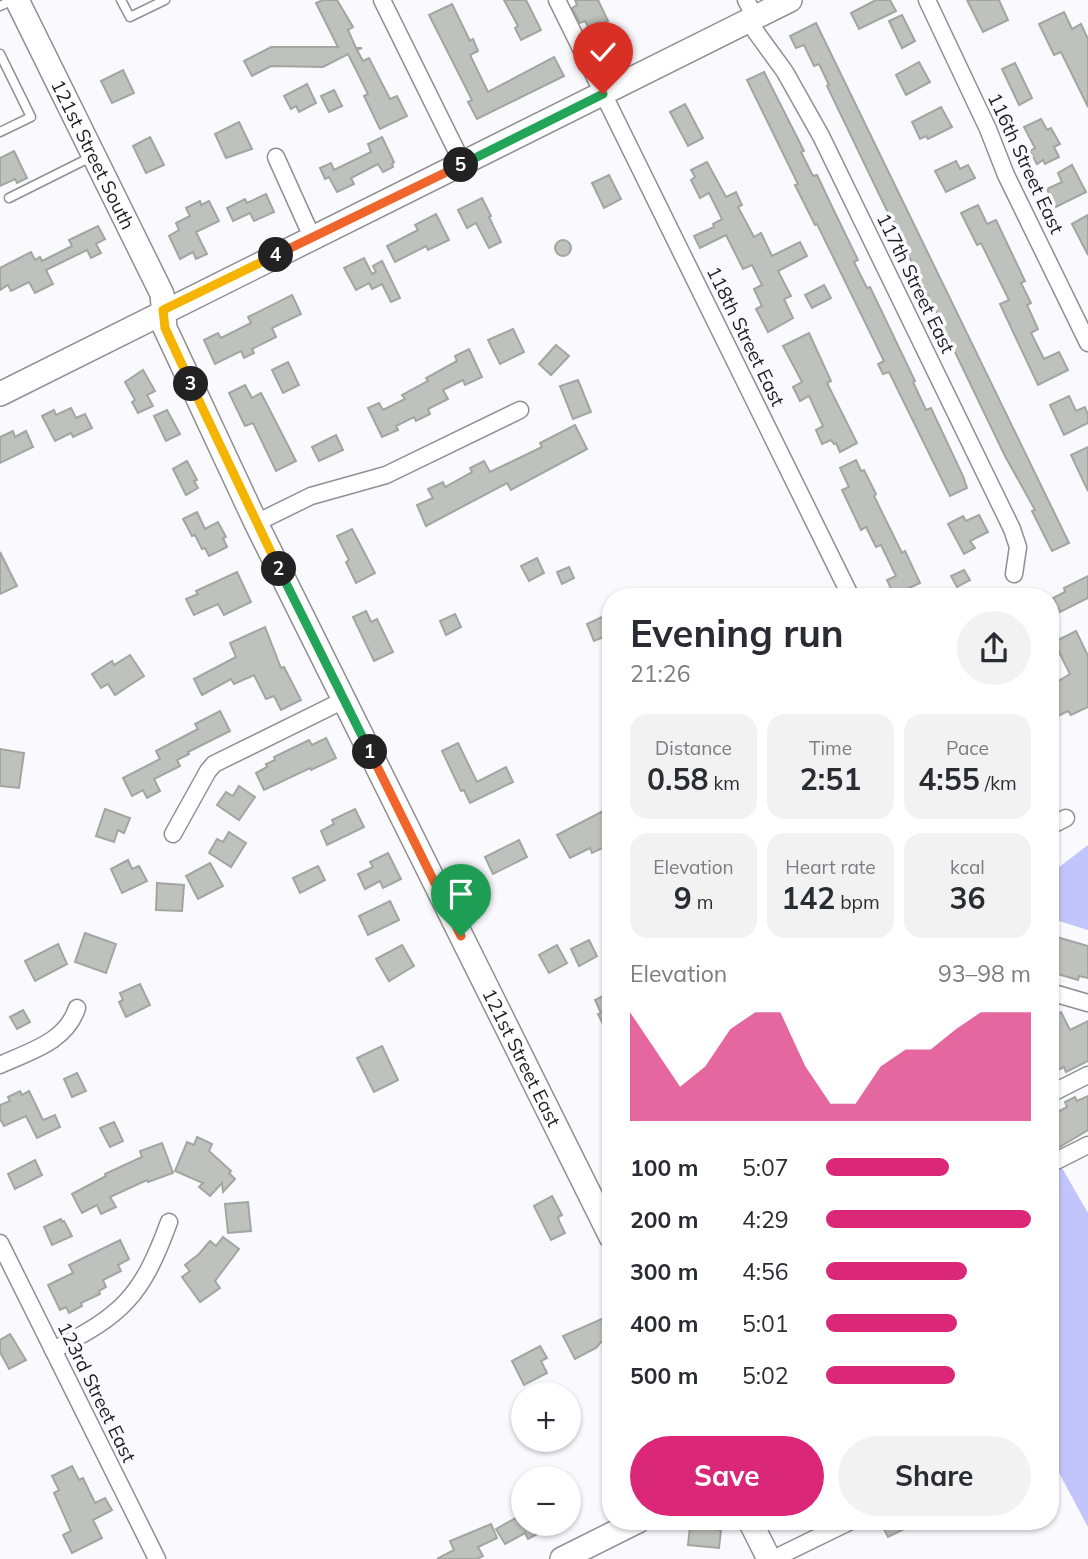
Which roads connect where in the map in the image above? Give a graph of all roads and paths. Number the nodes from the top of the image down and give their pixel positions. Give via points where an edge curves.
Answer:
1 (15, 0) edge
2 (121, 0) edge
3 (165, 0) edge
4 (382, 0) edge
5 (557, 0) edge
6 (790, 0) edge
7 (928, 0) edge
8 (0, 6) edge
9 (750, 13) edge
10 (0, 54) edge
11 (603, 94) junction
12 (0, 132) edge
13 (94, 156) junction
14 (276, 157) dead end
15 (463, 164) junction
16 (9, 198) dead end
17 (312, 237) junction
18 (163, 310) junction
19 (1088, 343) edge
20 (0, 394) edge
21 (520, 410) dead end
22 (256, 523) junction
23 (1014, 574) dead end
24 (847, 588) edge
25 (344, 700) junction
26 (1066, 818) dead end
27 (1059, 822) edge
28 (173, 834) dead end
29 (1059, 995) edge
30 (1088, 1003) edge
31 (77, 1008) dead end
32 (0, 1065) edge
33 (1088, 1075) edge
34 (1059, 1090) edge
35 (1088, 1145) edge
36 (1059, 1160) edge
37 (602, 1219) edge
38 (169, 1222) dead end
39 (0, 1243) edge
40 (53, 1350) junction
41 (620, 1530) edge
42 (755, 1530) edge
43 (832, 1530) edge
44 (157, 1559) edge
45 (562, 1559) edge
46 (771, 1559) edge

1 - 8 lane
1 - 13 street, 121st Street South
2 - 3 lane via 130,17
4 - 15 street
5 - 11 street, 118th Street East
6 - 9 street
7 - 19 street, 116th Street East
9 - 11 street
9 - 23 street, 117th Street East via 821,136 1012,528 1018,547
10 - 12 lane via 31,117
11 - 15 street
11 - 24 street, 118th Street East
13 - 16 lane
13 - 18 street, 121st Street South via 162,294
14 - 17 street
15 - 17 street
17 - 18 street
18 - 20 street
18 - 22 street, 121st Street East via 165,328
21 - 22 street via 386,475 311,496
22 - 25 street, 121st Street East
25 - 28 street via 214,764
25 - 37 street, 121st Street East
26 - 27 street
29 - 30 street
31 - 32 street via 73,1021 56,1039
33 - 34 street
35 - 36 street
38 - 40 street via 148,1273 124,1305 85,1334
39 - 40 street, 123rd Street East
40 - 44 street, 123rd Street East
41 - 45 street
42 - 46 street
43 - 46 street

